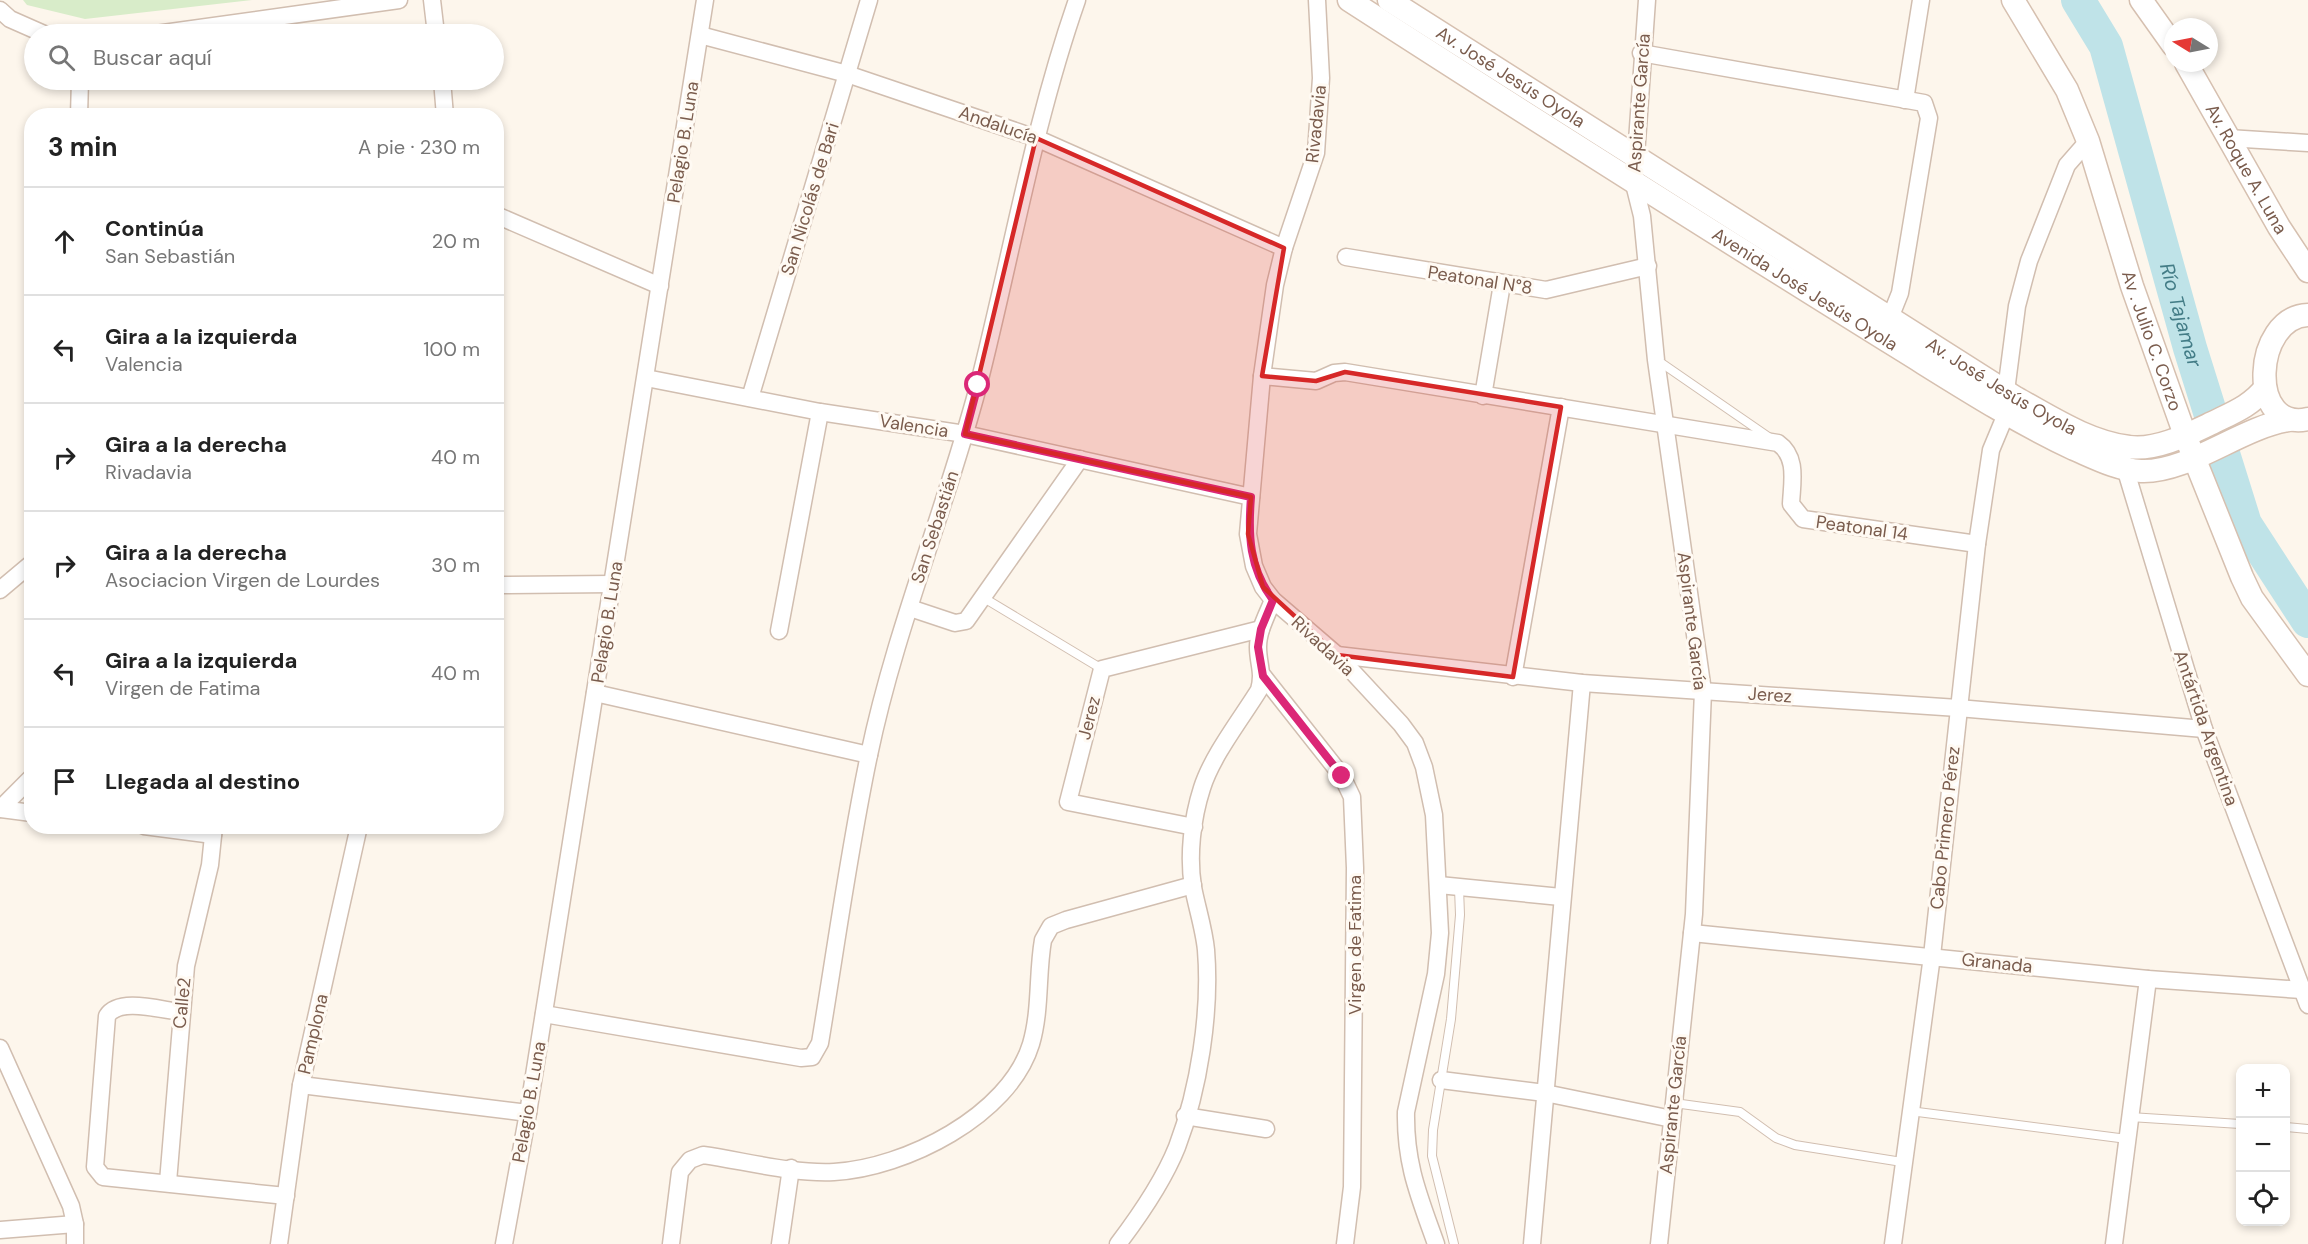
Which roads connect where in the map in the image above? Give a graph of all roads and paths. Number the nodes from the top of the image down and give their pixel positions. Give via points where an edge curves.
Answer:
1 (399, 0) edge
2 (432, 0) edge
3 (705, 0) edge
4 (869, 0) edge
5 (1077, 0) edge
6 (1317, 0) edge
7 (1348, 0) edge
8 (1389, 0) edge
9 (1647, 0) edge
10 (1922, 0) edge
11 (2013, 0) edge
12 (2141, 0) edge
13 (0, 10) edge
14 (227, 24) edge
15 (435, 24) edge
16 (24, 25) edge
17 (2164, 32) edge
18 (700, 35) junction
19 (1641, 53) junction
20 (2191, 72) edge
21 (848, 74) junction
22 (80, 90) edge
23 (443, 90) edge
24 (1905, 100) junction
25 (79, 108) edge
26 (444, 108) edge
27 (1036, 138) junction
28 (2228, 138) junction
29 (2088, 141) junction
30 (2308, 143) edge
31 (1634, 154) junction
32 (1634, 184) junction
33 (504, 218) edge
34 (1284, 248) junction
35 (1346, 257) dead end
36 (1648, 266) junction
37 (2308, 272) edge
38 (1502, 284) junction
39 (660, 286) junction
40 (2308, 315) edge
41 (1890, 318) junction
42 (1656, 360) junction
43 (1262, 376) junction
44 (646, 378) junction
45 (2265, 388) junction
46 (2006, 391) junction
47 (1483, 396) junction
48 (750, 398) junction
49 (1561, 407) junction
50 (820, 412) junction
51 (2006, 414) junction
52 (2299, 420) edge
53 (1665, 425) junction
54 (965, 434) junction
55 (2185, 435) junction
56 (1778, 443) junction
57 (2121, 445) junction
58 (2204, 452) junction
59 (1080, 459) junction
60 (2124, 469) junction
61 (1251, 497) junction
62 (1977, 544) junction
63 (24, 570) edge
64 (613, 584) junction
65 (504, 585) edge
66 (0, 590) edge
67 (984, 598) junction
68 (1273, 600) junction
69 (910, 608) junction
70 (1261, 629) junction
71 (779, 631) dead end
72 (1337, 655) junction
73 (1102, 669) junction
74 (2308, 675) edge
75 (1263, 676) junction
76 (1513, 677) junction
77 (1582, 683) junction
78 (1703, 691) junction
79 (595, 693) junction
80 (1958, 708) junction
81 (2204, 729) junction
82 (869, 755) junction
83 (24, 785) edge
84 (0, 809) edge
85 (24, 812) edge
86 (1194, 826) junction
87 (214, 834) edge
88 (357, 834) edge
89 (1193, 885) junction
90 (1439, 885) junction
91 (1460, 888) junction
92 (1561, 897) junction
93 (1692, 933) junction
94 (1932, 956) junction
95 (2148, 979) junction
96 (2305, 998) edge
97 (180, 1012) junction
98 (544, 1014) junction
99 (0, 1048) edge
100 (1441, 1080) junction
101 (302, 1084) junction
102 (1545, 1093) junction
103 (1673, 1111) junction
104 (1909, 1111) junction
105 (528, 1113) junction
106 (1185, 1116) junction
107 (2130, 1117) junction
108 (2236, 1124) edge
109 (2290, 1127) edge
110 (1266, 1129) dead end
111 (2308, 1129) edge
112 (2127, 1139) junction
113 (1902, 1162) junction
114 (791, 1168) junction
115 (168, 1182) junction
116 (286, 1196) junction
117 (75, 1224) junction
118 (0, 1230) edge
119 (75, 1244) edge
120 (279, 1244) edge
121 (504, 1244) edge
122 (671, 1244) edge
123 (780, 1244) edge
124 (1118, 1244) edge
125 (1345, 1244) edge
126 (1436, 1244) edge
127 (1454, 1244) edge
128 (1532, 1244) edge
129 (1659, 1244) edge
130 (1893, 1244) edge
131 (2114, 1244) edge

1 - 14 street
2 - 15 street
3 - 18 street, Pelagio B. Luna
4 - 21 street, San Nicolás de Bari
5 - 27 street, San Sebastián
6 - 34 street, Rivadavia via 1321,78 1316,153
7 - 32 street, Avenida José Jesús Oyola
8 - 31 street, Av. José Jesús Oyola
9 - 19 street, Aspirante García
10 - 24 street
11 - 29 street, Av . Julio C. Corzo via 2067,90
12 - 17 street
13 - 16 street
18 - 21 street, Andalucía
18 - 39 street, Pelagio B. Luna
19 - 24 street
19 - 31 street, Aspirante García
20 - 28 street, Av. Roque A. Luna
21 - 27 street, Andalucía
21 - 48 street, San Nicolás de Bari
22 - 25 street
23 - 26 street
24 - 41 street via 1924,103 1929,118 1900,293
27 - 34 street, Andalucía
27 - 54 street, San Sebastián
28 - 30 street
28 - 37 street, Av. Roque A. Luna
29 - 46 street via 2067,165 2029,261 2017,306
29 - 55 street, Av . Julio C. Corzo via 2132,286
31 - 32 street, Aspirante García
31 - 41 street, Av. José Jesús Oyola
32 - 36 street, Aspirante García
32 - 51 street, Avenida José Jesús Oyola
33 - 39 street
34 - 43 street, Rivadavia
35 - 38 street, Peatonal N°8
36 - 38 street, Peatonal N°8 via 1546,290
36 - 42 street, Aspirante García
38 - 47 street
39 - 44 street, Pelagio B. Luna
40 - 45 street via 2295,317 2276,334 2267,355
41 - 46 street, Av. José Jesús Oyola
42 - 53 street, Aspirante García
42 - 56 lane
43 - 47 street via 1316,381 1345,372
43 - 61 street, Rivadavia
44 - 48 street, Valencia
44 - 64 street, Pelagio B. Luna
45 - 52 street via 2270,403
45 - 55 street via 2250,404
46 - 57 street, Av. José Jesús Oyola via 2067,426
47 - 49 street
48 - 50 street, Valencia
49 - 53 street
49 - 76 street
50 - 54 street, Valencia
50 - 71 street
51 - 60 street, Avenida José Jesús Oyola
51 - 62 street, Cabo Primero Pérez via 1991,450
52 - 58 street, Avenida José Jesús Oyola via 2274,422
53 - 56 street
53 - 78 street, Aspirante García
54 - 59 street, Valencia
54 - 69 street, San Sebastián
55 - 57 street, Av. José Jesús Oyola via 2156,445
55 - 58 street, Av . Julio C. Corzo
56 - 62 street, Peatonal 14 via 1787,449 1792,465 1791,504 1803,519
57 - 60 street, Antártida Argentina
58 - 60 street, Avenida José Jesús Oyola via 2166,468
58 - 74 street, Av . Julio C. Corzo via 2252,598
59 - 61 street, Valencia
59 - 67 street
60 - 81 street, Antártida Argentina
61 - 68 street, Rivadavia via 1248,534 1254,566
62 - 80 street, Cabo Primero Pérez
63 - 66 street
64 - 65 street
64 - 79 street, Pelagio B. Luna
67 - 69 street via 966,621 955,623
67 - 73 lane
68 - 70 street
68 - 72 street, Rivadavia
69 - 82 street, San Sebastián
70 - 73 street
70 - 75 street via 1258,647
72 - 76 street, Jerez
72 - 90 street, Rivadavia via 1415,743 1434,815
73 - 86 street, Jerez via 1068,802
75 - 86 street via 1259,690 1202,788
75 - 125 street, Virgen de Fatima via 1342,776 1352,797 1352,1187
76 - 77 street, Jerez
77 - 78 street, Jerez
77 - 92 street
78 - 80 street, Jerez
78 - 93 street, Aspirante García
79 - 82 street
79 - 98 street, Pelagio B. Luna
80 - 81 street, Jerez
80 - 94 street, Cabo Primero Pérez
81 - 96 street, Antártida Argentina
82 - 98 street, San Sebastián via 820,1043 812,1057
83 - 84 street
84 - 85 street
86 - 89 street via 1190,854
87 - 97 street, Calle2
88 - 101 street, Pamplona
89 - 106 street via 1208,983 1202,1042
89 - 114 street via 1051,926 1042,940 1031,1044 1020,1068 984,1109 944,1137 868,1168 832,1172
90 - 91 street
90 - 126 street, Rivadavia via 1436,974 1406,1112 1407,1157
91 - 92 street
91 - 100 lane via 1451,1019
92 - 102 street
93 - 94 street, Granada
93 - 103 street, Aspirante García
94 - 95 street, Granada
94 - 104 street, Cabo Primero Pérez
95 - 96 street, Granada
95 - 107 street
97 - 115 street, Calle2
97 - 115 street via 122,1006 111,1009 107,1016 94,1167 103,1177
98 - 105 street, Pelagio B. Luna
99 - 117 street via 71,1206
100 - 102 street
100 - 127 lane via 1432,1130 1432,1156
101 - 105 street
101 - 116 street, Pamplona
102 - 103 street
102 - 128 street
103 - 113 lane via 1740,1112 1776,1138 1795,1145
103 - 129 street, Aspirante García
104 - 112 lane
104 - 113 street, Cabo Primero Pérez
105 - 121 street, Pelagio B. Luna
106 - 110 street
106 - 124 street via 1176,1147 1156,1188
107 - 108 lane
107 - 112 street
109 - 111 lane
112 - 131 street
113 - 130 street, Cabo Primero Pérez
114 - 122 street via 703,1155 690,1160 680,1172
114 - 123 street
115 - 116 street
116 - 120 street, Pamplona
117 - 118 street
117 - 119 street

